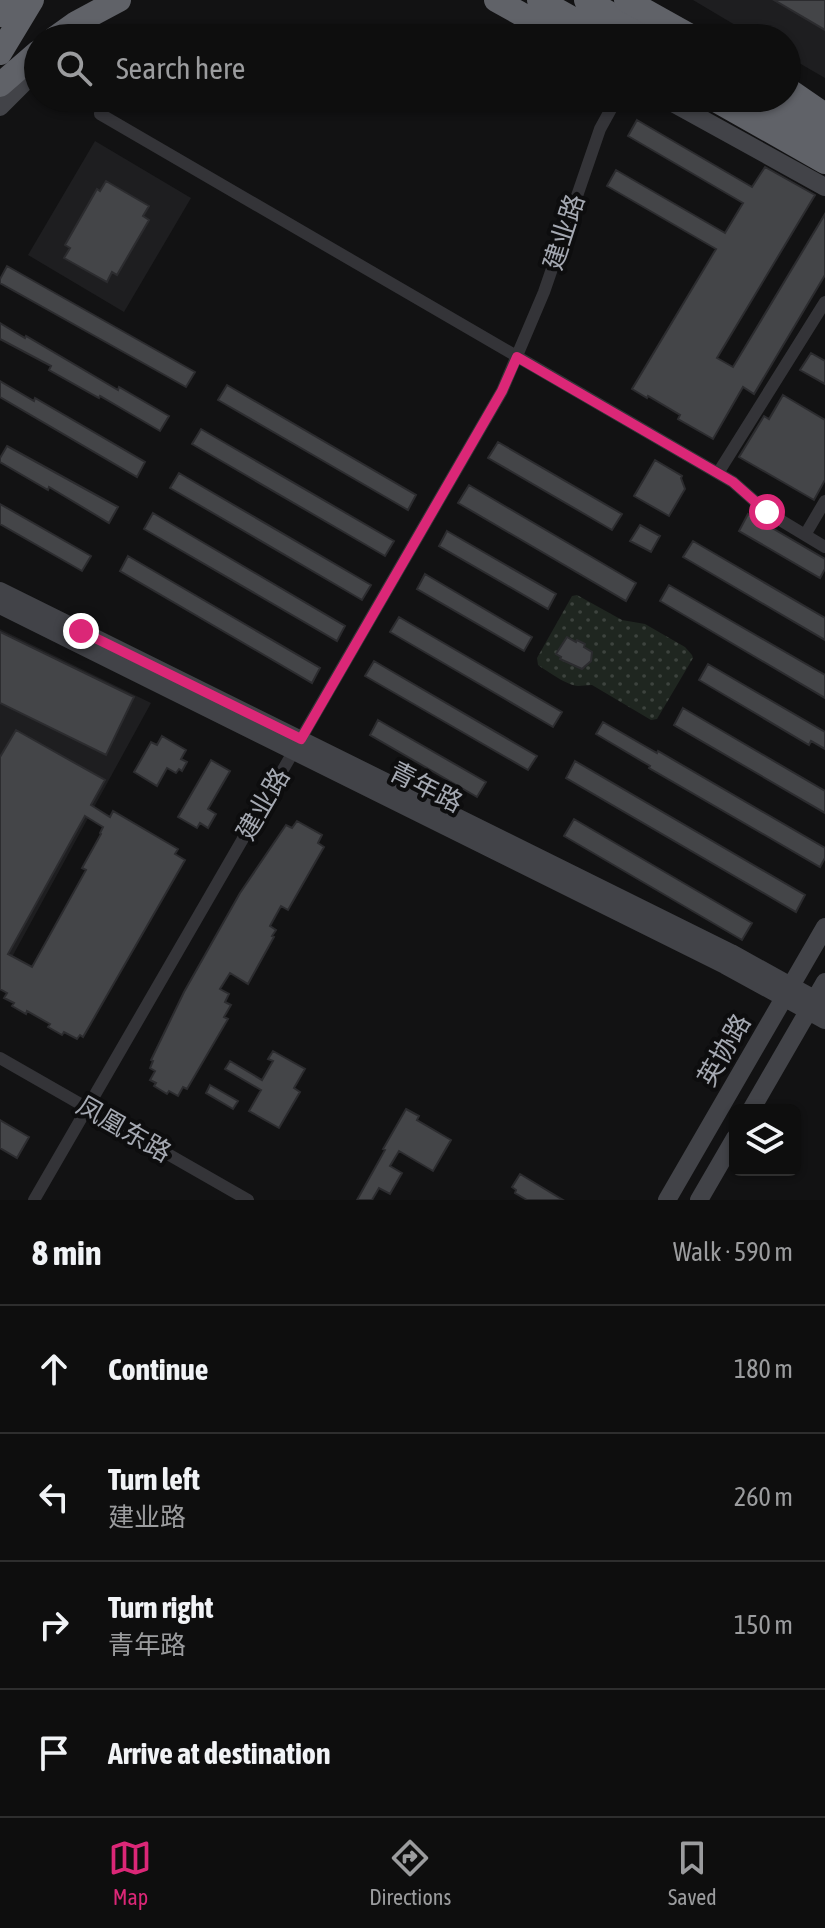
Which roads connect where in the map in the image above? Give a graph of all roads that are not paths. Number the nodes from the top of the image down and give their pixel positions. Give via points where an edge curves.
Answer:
1 (9, 0) edge
2 (32, 0) edge
3 (96, 0) edge
4 (119, 0) edge
5 (480, 0) edge
6 (496, 0) edge
7 (515, 0) edge
8 (539, 0) edge
9 (586, 0) edge
10 (608, 0) edge
11 (626, 0) edge
12 (660, 0) edge
13 (75, 24) edge
14 (83, 24) edge
15 (520, 24) edge
16 (539, 24) edge
17 (557, 24) edge
18 (582, 24) edge
19 (636, 24) edge
20 (641, 24) edge
21 (654, 24) edge
22 (669, 24) edge
23 (4, 33) edge
24 (24, 64) edge
25 (24, 83) edge
26 (0, 85) edge
27 (801, 99) edge
28 (0, 107) edge
29 (801, 108) edge
30 (100, 112) edge
31 (609, 112) edge
32 (689, 112) edge
33 (759, 112) edge
34 (762, 112) edge
35 (825, 117) edge
36 (825, 137) edge
37 (825, 162) edge
38 (825, 187) edge
39 (825, 302) edge
40 (517, 357) junction
41 (718, 473) junction
42 (825, 501) edge
43 (805, 535) junction
44 (825, 547) edge
45 (0, 591) edge
46 (0, 605) edge
47 (298, 744) junction
48 (825, 927) edge
49 (825, 982) edge
50 (788, 991) junction
51 (818, 1008) edge
52 (0, 1058) edge
53 (755, 1104) edge
54 (88, 1108) junction
55 (729, 1148) edge
56 (34, 1200) edge
57 (248, 1200) edge
58 (667, 1200) edge
59 (699, 1200) edge

1 - 23 highway
2 - 23 highway
3 - 14 street
4 - 13 highway, bridge
5 - 15 street
6 - 16 highway
7 - 17 street
8 - 18 highway
9 - 19 highway
10 - 20 street
11 - 22 highway, bridge
12 - 21 street
24 - 26 highway
25 - 28 street
27 - 35 highway
29 - 35 street
30 - 40 street
31 - 40 street, 建业路
32 - 38 street
33 - 37 highway
34 - 36 highway
39 - 41 street
40 - 41 street
40 - 47 street, 建业路
41 - 43 street
42 - 43 street
43 - 44 street
45 - 47 street, 青年路
46 - 47 street, 青年路
47 - 50 street, 青年路 via 731,953
47 - 54 street, 建业路
48 - 50 street, 英协路
49 - 51 street, 英协路
50 - 51 street, 青年路
50 - 58 street, 英协路
51 - 53 street, 英协路
52 - 54 street, 凤凰东路
54 - 56 street, 建业路
54 - 57 street, 凤凰东路
55 - 59 street

